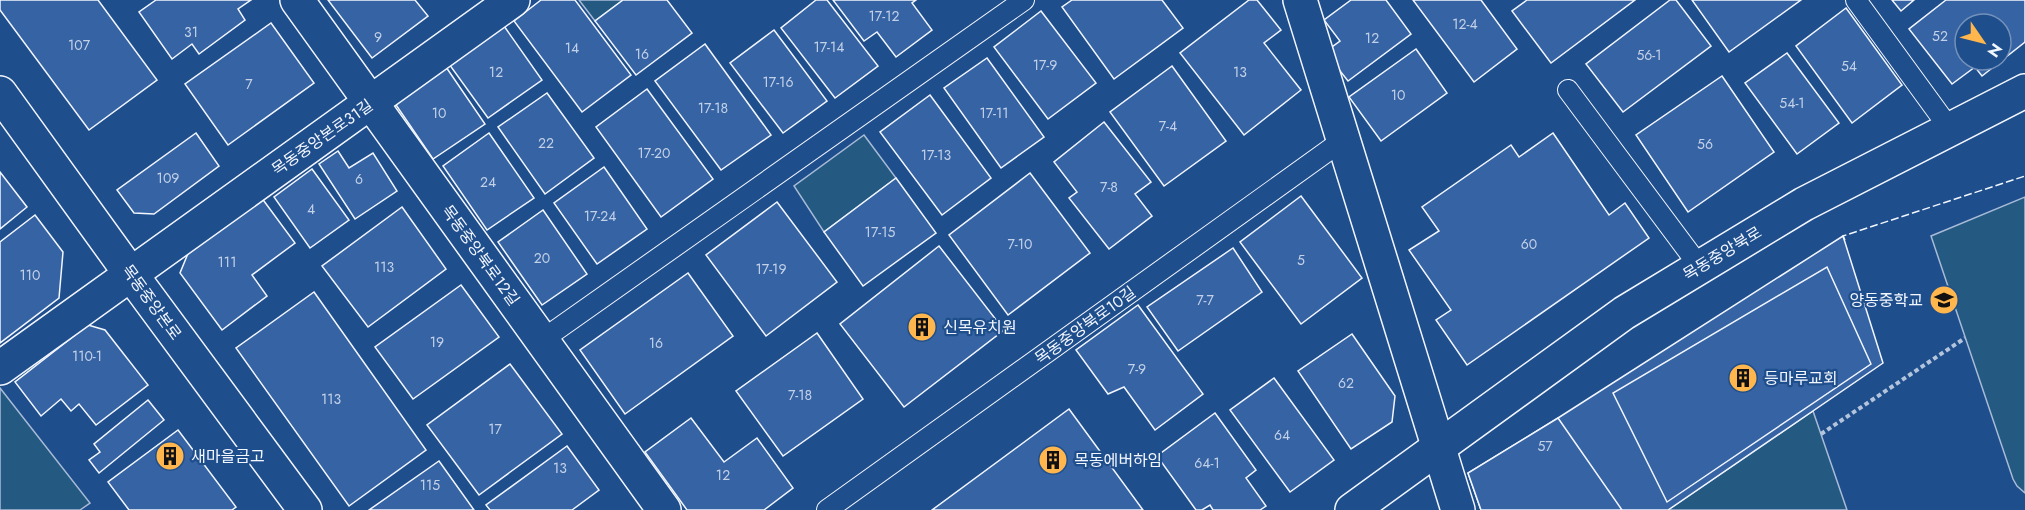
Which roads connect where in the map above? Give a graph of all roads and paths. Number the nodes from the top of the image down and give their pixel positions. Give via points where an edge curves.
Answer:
1 (297, 0) edge
2 (513, 0) edge
3 (1024, 0) edge
4 (1300, 0) edge
5 (1856, 0) edge
6 (1568, 90) dead end
7 (2025, 91) edge
8 (0, 93) edge
9 (370, 102) junction
10 (1950, 129) junction
11 (1343, 140) junction
12 (1700, 267) junction
13 (130, 273) junction
14 (1965, 338) dead end
15 (542, 340) junction
16 (0, 368) edge
17 (1821, 434) dead end
18 (1439, 447) junction
19 (306, 510) edge
20 (664, 510) edge
21 (827, 510) edge
22 (1352, 510) edge
23 (1458, 510) edge

1 - 9 street, 목동중앙북로12길
2 - 9 street, 목동중앙본로31길
3 - 15 lane
4 - 11 street
5 - 10 lane
6 - 12 lane
7 - 10 street, 목동중앙북로
8 - 13 street, 목동중앙본로
9 - 13 street, 목동중앙본로31길
9 - 15 street, 목동중앙북로12길
10 - 12 street, 목동중앙북로 via 1804,204
11 - 18 street
11 - 21 lane, 목동중앙북로10길
12 - 18 street, 목동중앙북로 via 1624,313
13 - 16 street, 목동중앙본로31길
13 - 19 street, 목동중앙본로
14 - 17 path
15 - 20 street, 목동중앙북로12길
18 - 22 street, 목동중앙북로
18 - 23 street

